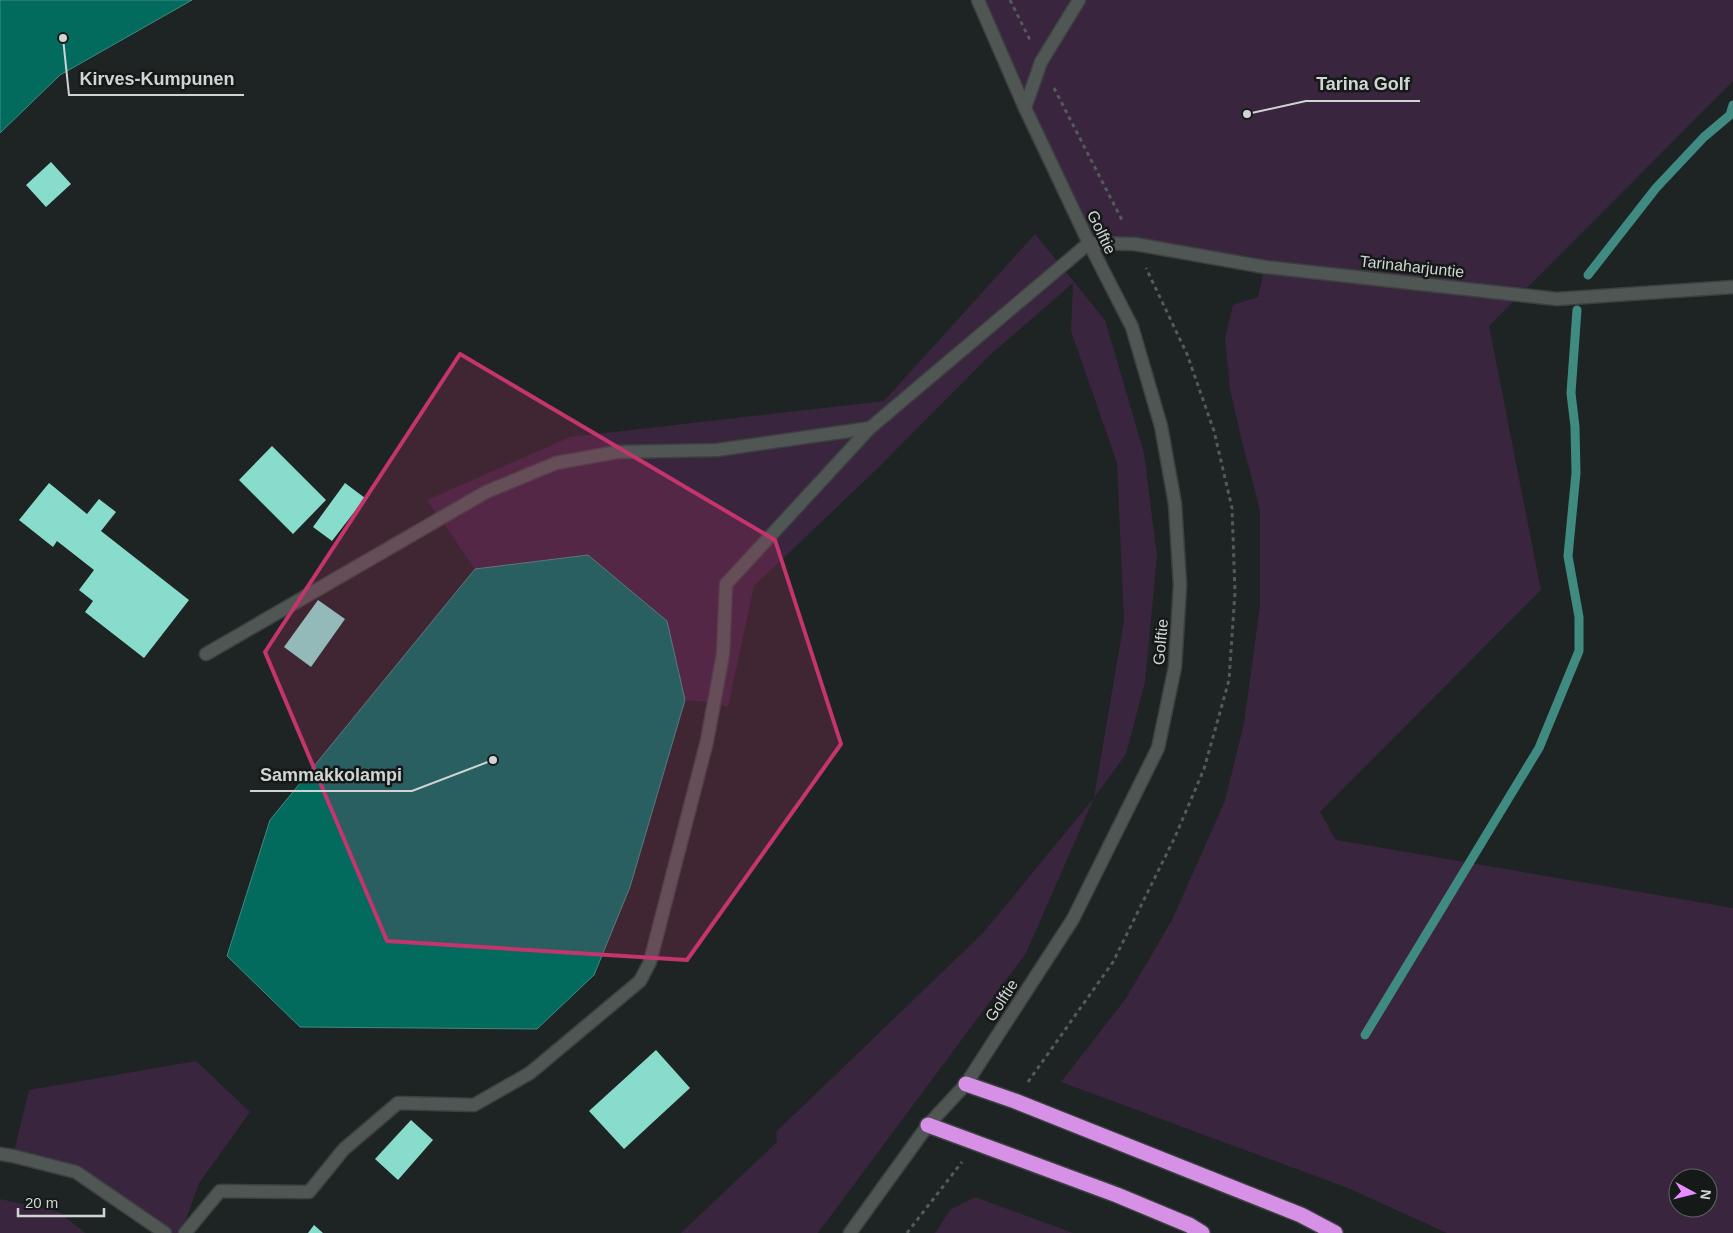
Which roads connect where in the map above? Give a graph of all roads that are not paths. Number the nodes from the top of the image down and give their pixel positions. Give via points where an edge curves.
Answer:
1 (978, 0) edge
2 (1079, 0) edge
3 (1025, 108) junction
4 (1088, 242) junction
5 (1733, 287) edge
6 (870, 428) junction
7 (206, 654) dead end
8 (966, 1084) junction
9 (928, 1125) junction
10 (0, 1154) edge
11 (166, 1233) edge
12 (185, 1233) edge
13 (850, 1233) edge
14 (1202, 1233) edge
15 (1335, 1233) edge

1 - 3 street, Golftie
2 - 3 street via 1042,62
3 - 4 street, Golftie
4 - 5 street, Tarinaharjuntie via 1135,244 1265,267 1557,299
4 - 6 street
4 - 8 street, Golftie via 1132,327 1161,426 1175,504 1180,585 1175,667 1158,748 1073,919
6 - 7 street via 716,450 617,452 556,463 486,492
6 - 12 street via 726,584 723,654 706,741 650,962 640,981 530,1072 474,1105 398,1103 344,1149 309,1192 220,1191
8 - 9 street, Golftie
8 - 15 highway via 1301,1215
9 - 13 street, Golftie
9 - 14 highway via 1117,1195
10 - 11 street via 76,1172

